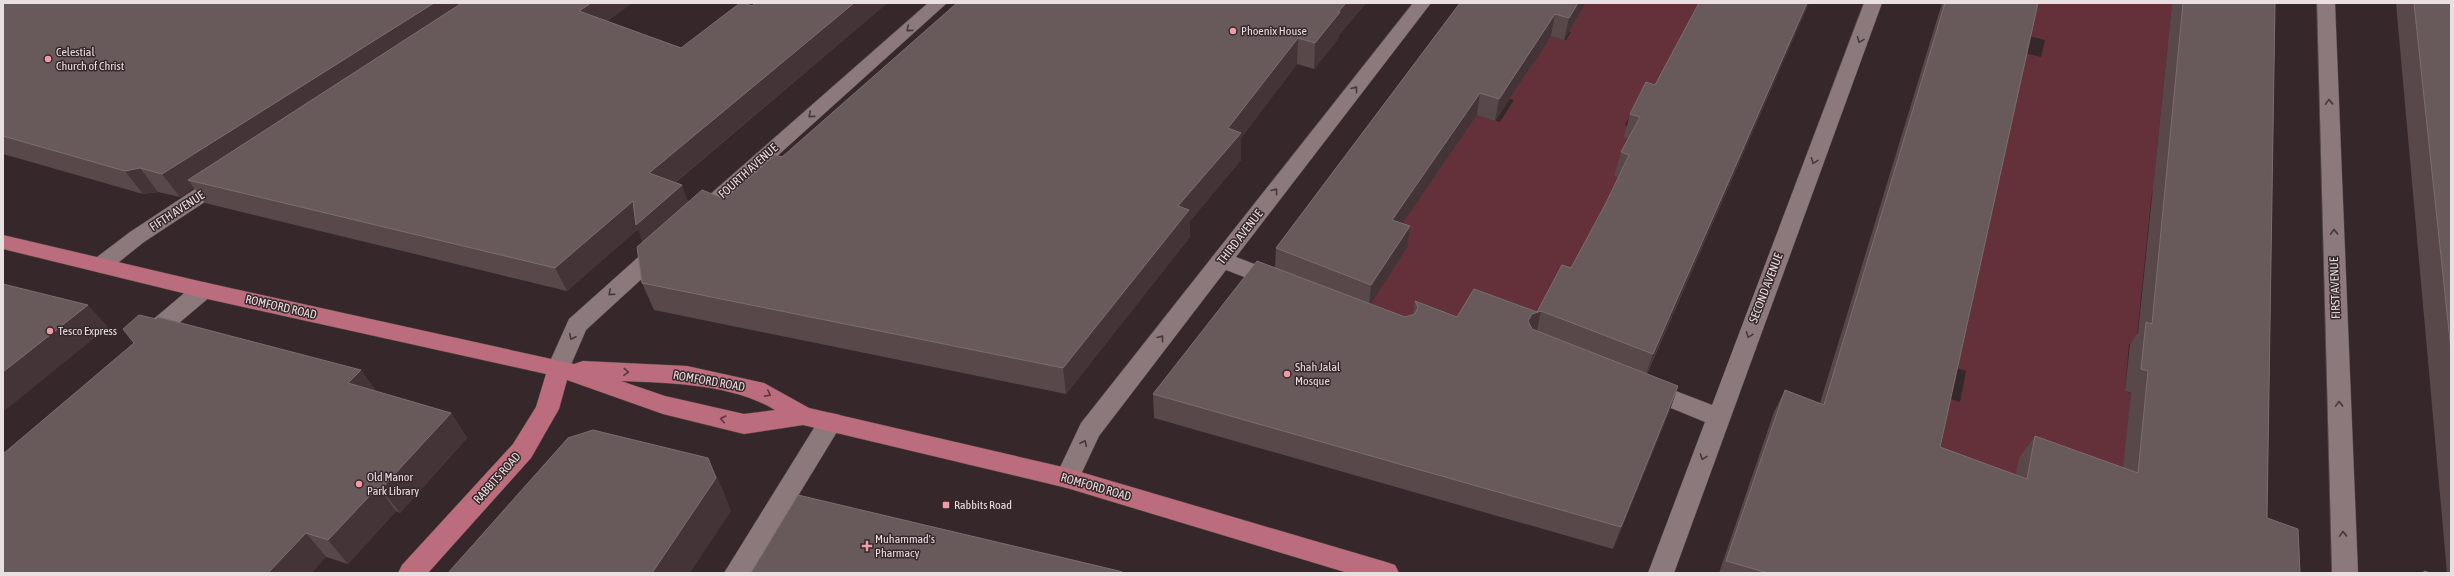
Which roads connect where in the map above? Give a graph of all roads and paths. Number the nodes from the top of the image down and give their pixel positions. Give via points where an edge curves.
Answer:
1 (938, 3) edge
2 (1422, 3) edge
3 (1873, 3) edge
4 (2326, 3) edge
5 (242, 168) edge
6 (3, 242) edge
7 (1222, 260) junction
8 (101, 265) junction
9 (203, 290) junction
10 (1301, 291) edge
11 (128, 353) edge
12 (560, 368) junction
13 (1622, 379) edge
14 (803, 416) junction
15 (1718, 417) junction
16 (831, 422) junction
17 (1067, 478) junction
18 (411, 573) edge
19 (737, 573) edge
20 (1386, 573) edge
21 (1661, 573) edge
22 (2344, 573) edge

1 -> 12 street, FOURTH AVENUE via 577,326
7 -> 2 street, THIRD AVENUE
3 -> 15 street, SECOND AVENUE
22 -> 4 street, FIRST AVENUE
5 - 8 street, FIFTH AVENUE via 137,237
6 - 8 main road, ROMFORD ROAD
7 - 10 street
17 -> 7 street, THIRD AVENUE via 1090,430
8 - 9 main road, ROMFORD ROAD
9 - 11 street
9 - 12 main road, ROMFORD ROAD
12 -> 14 main road, ROMFORD ROAD via 687,375 764,392
14 -> 12 main road, ROMFORD ROAD via 744,424 663,405
12 - 18 main road, RABBITS ROAD via 547,409 522,451
13 - 15 street
14 - 16 main road, ROMFORD ROAD
15 -> 21 street, SECOND AVENUE
16 - 17 main road, ROMFORD ROAD
16 - 19 street
17 - 20 main road, ROMFORD ROAD

